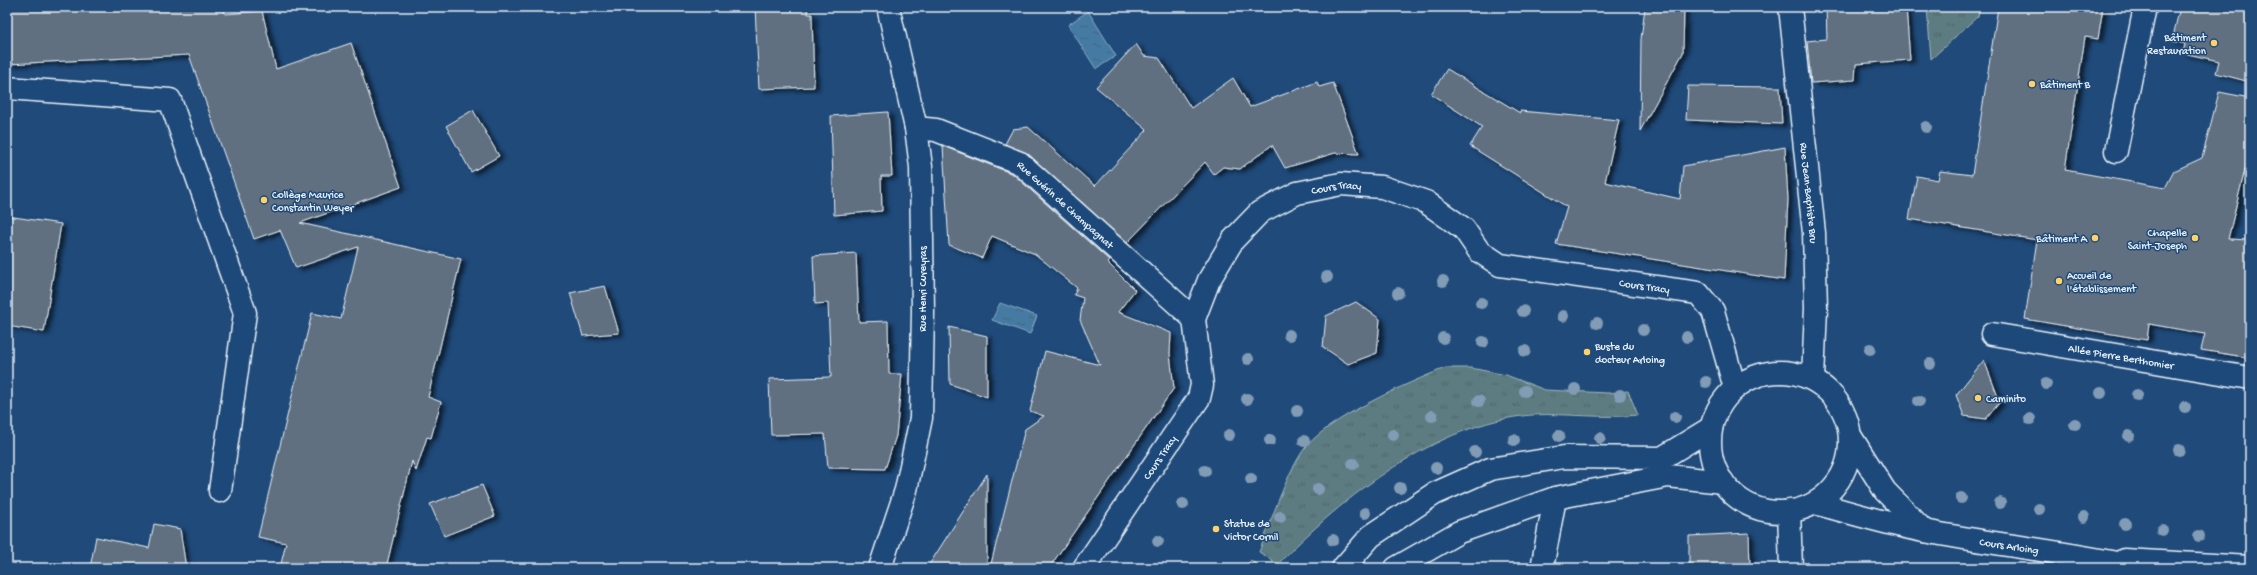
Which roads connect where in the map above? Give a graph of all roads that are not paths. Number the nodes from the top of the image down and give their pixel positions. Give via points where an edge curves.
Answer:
1 (888, 7) edge
2 (1790, 7) edge
3 (2145, 7) edge
4 (7, 88) edge
5 (916, 128) junction
6 (2116, 151) dead end
7 (1194, 319) junction
8 (1992, 334) dead end
9 (2250, 378) edge
10 (1813, 379) junction
11 (1735, 388) junction
12 (1711, 428) junction
13 (1851, 438) junction
14 (1722, 482) junction
15 (220, 491) dead end
16 (1555, 498) junction
17 (1815, 503) junction
18 (1789, 511) junction
19 (1924, 531) junction
20 (2094, 563) edge
21 (2250, 566) edge
22 (880, 568) edge
23 (1084, 568) edge
24 (1343, 568) edge
25 (1396, 568) edge
26 (1542, 568) edge
27 (1791, 568) edge
28 (2140, 568) edge

1 - 5 main road, Rue Henri Cureyras
2 - 10 main road, Rue Jean-Baptiste Bru via 1814,233 1816,308
3 - 6 main road
4 - 15 main road via 170,100 245,314
5 - 7 main road, Rue Guérin de Champagnat via 936,130 1020,163
5 - 22 main road, Rue Henri Cureyras via 921,167 921,418 906,490
7 - 11 main road, Cours Tracy via 1209,280 1233,240 1260,212 1297,193 1341,184 1382,187 1426,202 1464,229 1479,251 1500,265 1698,293 1713,310
7 - 23 main road, Cours Tracy via 1202,386 1199,398
8 - 9 main road, Allée Pierre Berthomier
10 - 11 main road via 1787,371 1759,374
10 - 13 main road via 1832,393 1844,410
11 - 12 main road via 1720,406
12 - 14 main road via 1710,447 1714,465
12 - 24 main road via 1662,458 1564,457 1490,469 1434,494 1371,536
13 - 17 main road via 1848,463 1835,486
13 - 19 main road via 1885,491
14 - 16 main road via 1668,476
14 - 18 main road via 1740,500 1764,510
16 - 25 main road via 1459,532
16 - 26 main road
17 - 18 main road
17 - 19 main road, Cours Arloing
18 - 27 main road
19 - 20 main road, Cours Arloing
20 - 21 main road, Cours Arloing
20 - 28 main road, Cours Arloing

